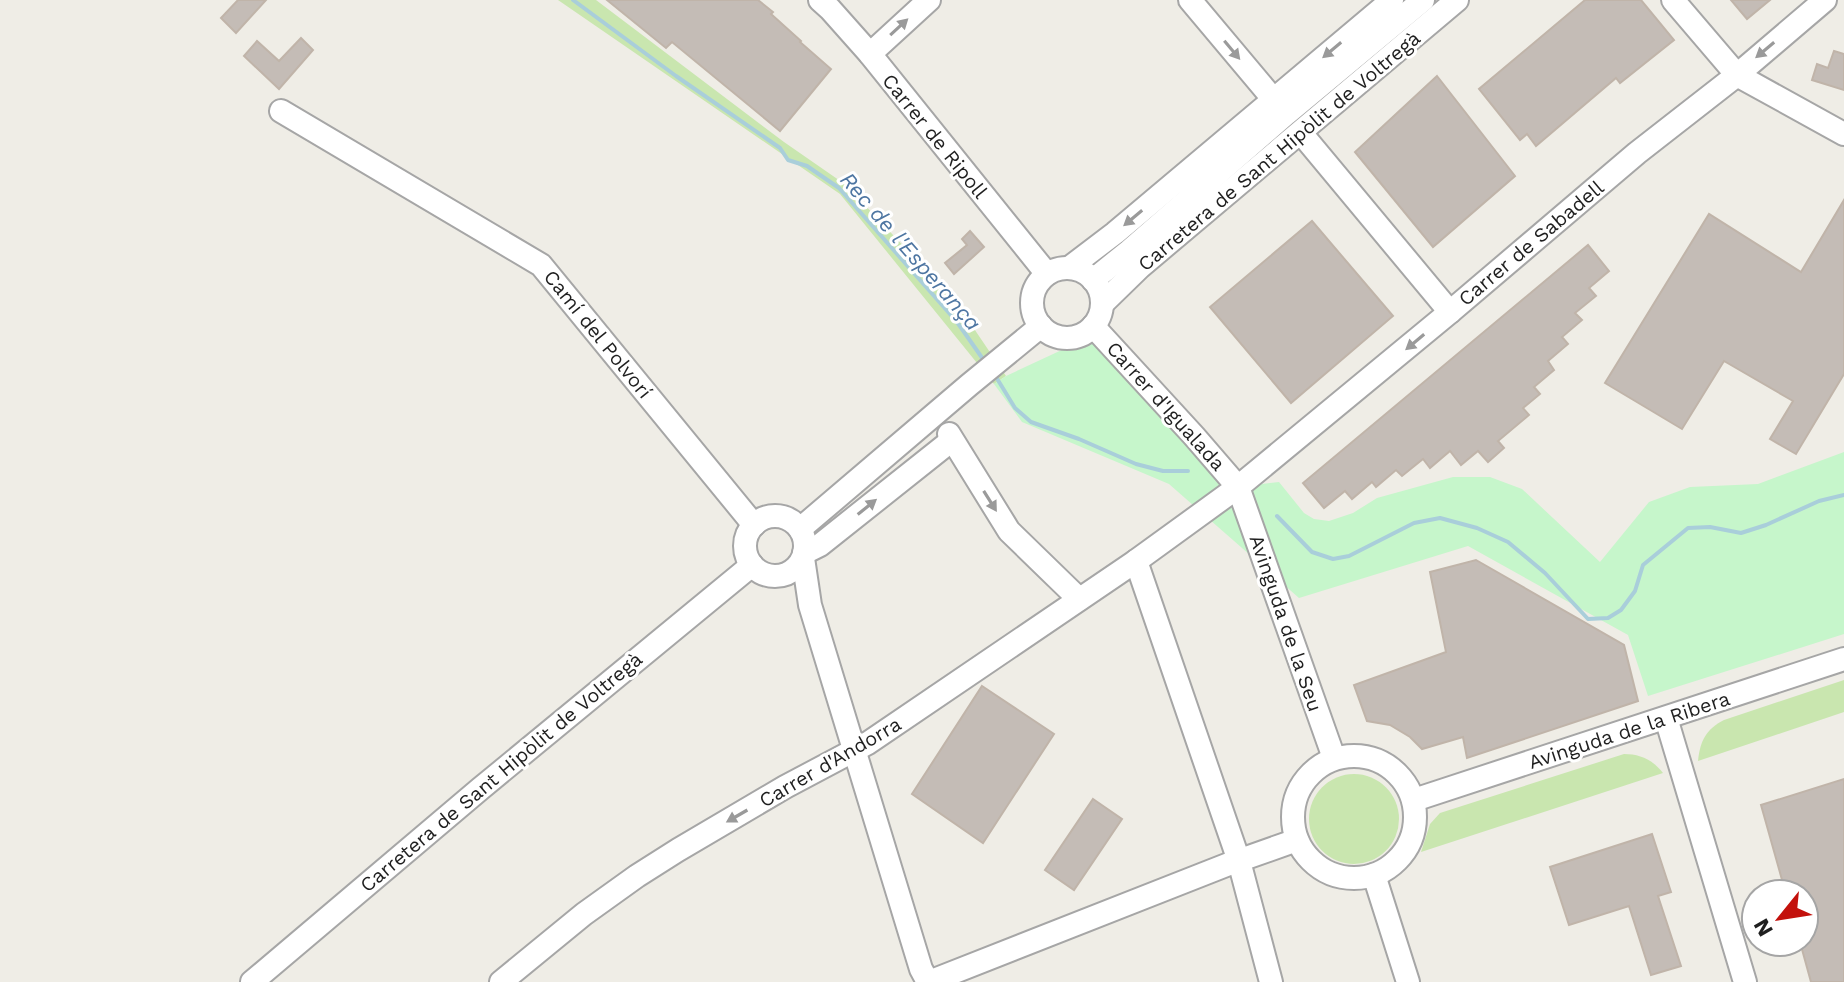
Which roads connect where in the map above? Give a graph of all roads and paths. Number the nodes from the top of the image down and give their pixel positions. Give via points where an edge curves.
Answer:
1 (929, 0) edge
2 (1190, 0) edge
3 (1392, 0) edge
4 (1423, 0) edge
5 (1457, 0) edge
6 (1673, 0) edge
7 (1825, 0) edge
8 (825, 3) edge
9 (870, 54) junction
10 (1737, 75) junction
11 (1274, 100) junction
12 (281, 111) dead end
13 (1301, 133) junction
14 (1844, 134) edge
15 (1069, 268) junction
16 (1047, 274) junction
17 (1093, 280) junction
18 (1102, 304) junction
19 (1450, 312) junction
20 (1041, 326) junction
21 (1093, 326) junction
22 (982, 374) junction
23 (914, 432) junction
24 (950, 437) junction
25 (1238, 487) junction
26 (754, 525) junction
27 (800, 529) junction
28 (804, 555) junction
29 (1136, 561) junction
30 (752, 565) junction
31 (786, 574) junction
32 (1079, 599) junction
33 (810, 605) junction
34 (1844, 659) edge
35 (1666, 718) junction
36 (854, 751) junction
37 (1334, 758) junction
38 (1414, 800) junction
39 (1297, 840) junction
40 (1239, 861) junction
41 (1374, 875) junction
42 (252, 982) edge
43 (501, 982) edge
44 (928, 982) edge
45 (1271, 982) edge
46 (1408, 982) edge
47 (1745, 982) edge

9 -> 1 street
2 -> 11 street
3 -> 11 street
4 - 17 street, Carretera de Sant Hipòlit de Voltregà
5 - 13 street, Carretera de Sant Hipòlit de Voltregà
6 - 10 street
7 -> 10 street, Carrer de Sabadell
8 - 9 street, Carrer de Ripoll
9 - 16 street, Carrer de Ripoll
10 - 14 street
10 - 19 street, Carrer de Sabadell
11 -> 15 street
12 - 26 street, Camí del Polvorí via 541,265
13 - 18 street, Carretera de Sant Hipòlit de Voltregà
13 - 19 street
15 - 16 street
15 - 17 street
16 - 20 street via 1037,284 1032,302
17 - 18 street
18 - 21 street
19 -> 25 street, Carrer de Sabadell
20 - 21 street via 1067,338
20 - 22 street
21 - 25 street, Carrer d'Igualada
22 - 23 street
22 - 24 street
23 - 24 street
23 - 27 street
28 -> 24 street
24 -> 32 street via 1009,531
25 - 29 street, Carrer d'Andorra
25 - 37 street, Avinguda de la Seu
26 - 27 street via 783,517
26 - 30 street via 746,545
27 - 28 street
28 - 31 street
28 - 33 street
29 - 32 street, Carrer d'Andorra
29 - 40 street
30 - 31 street via 770,576
30 - 42 street, Carretera de Sant Hipòlit de Voltregà
31 - 33 street
32 - 36 street, Carrer d'Andorra
33 - 36 street
34 - 35 street, Avinguda de la Ribera
35 - 38 street, Avinguda de la Ribera
35 - 47 street
36 -> 43 street, Carrer d'Andorra via 637,876
36 - 44 street
37 - 38 street via 1373,758 1404,781
37 - 39 street via 1313,770 1299,788 1292,811
38 - 41 street via 1416,822 1409,845 1395,864
39 - 40 street
39 - 41 street via 1306,856 1326,872 1350,879
40 - 44 street
40 - 45 street
41 - 46 street

